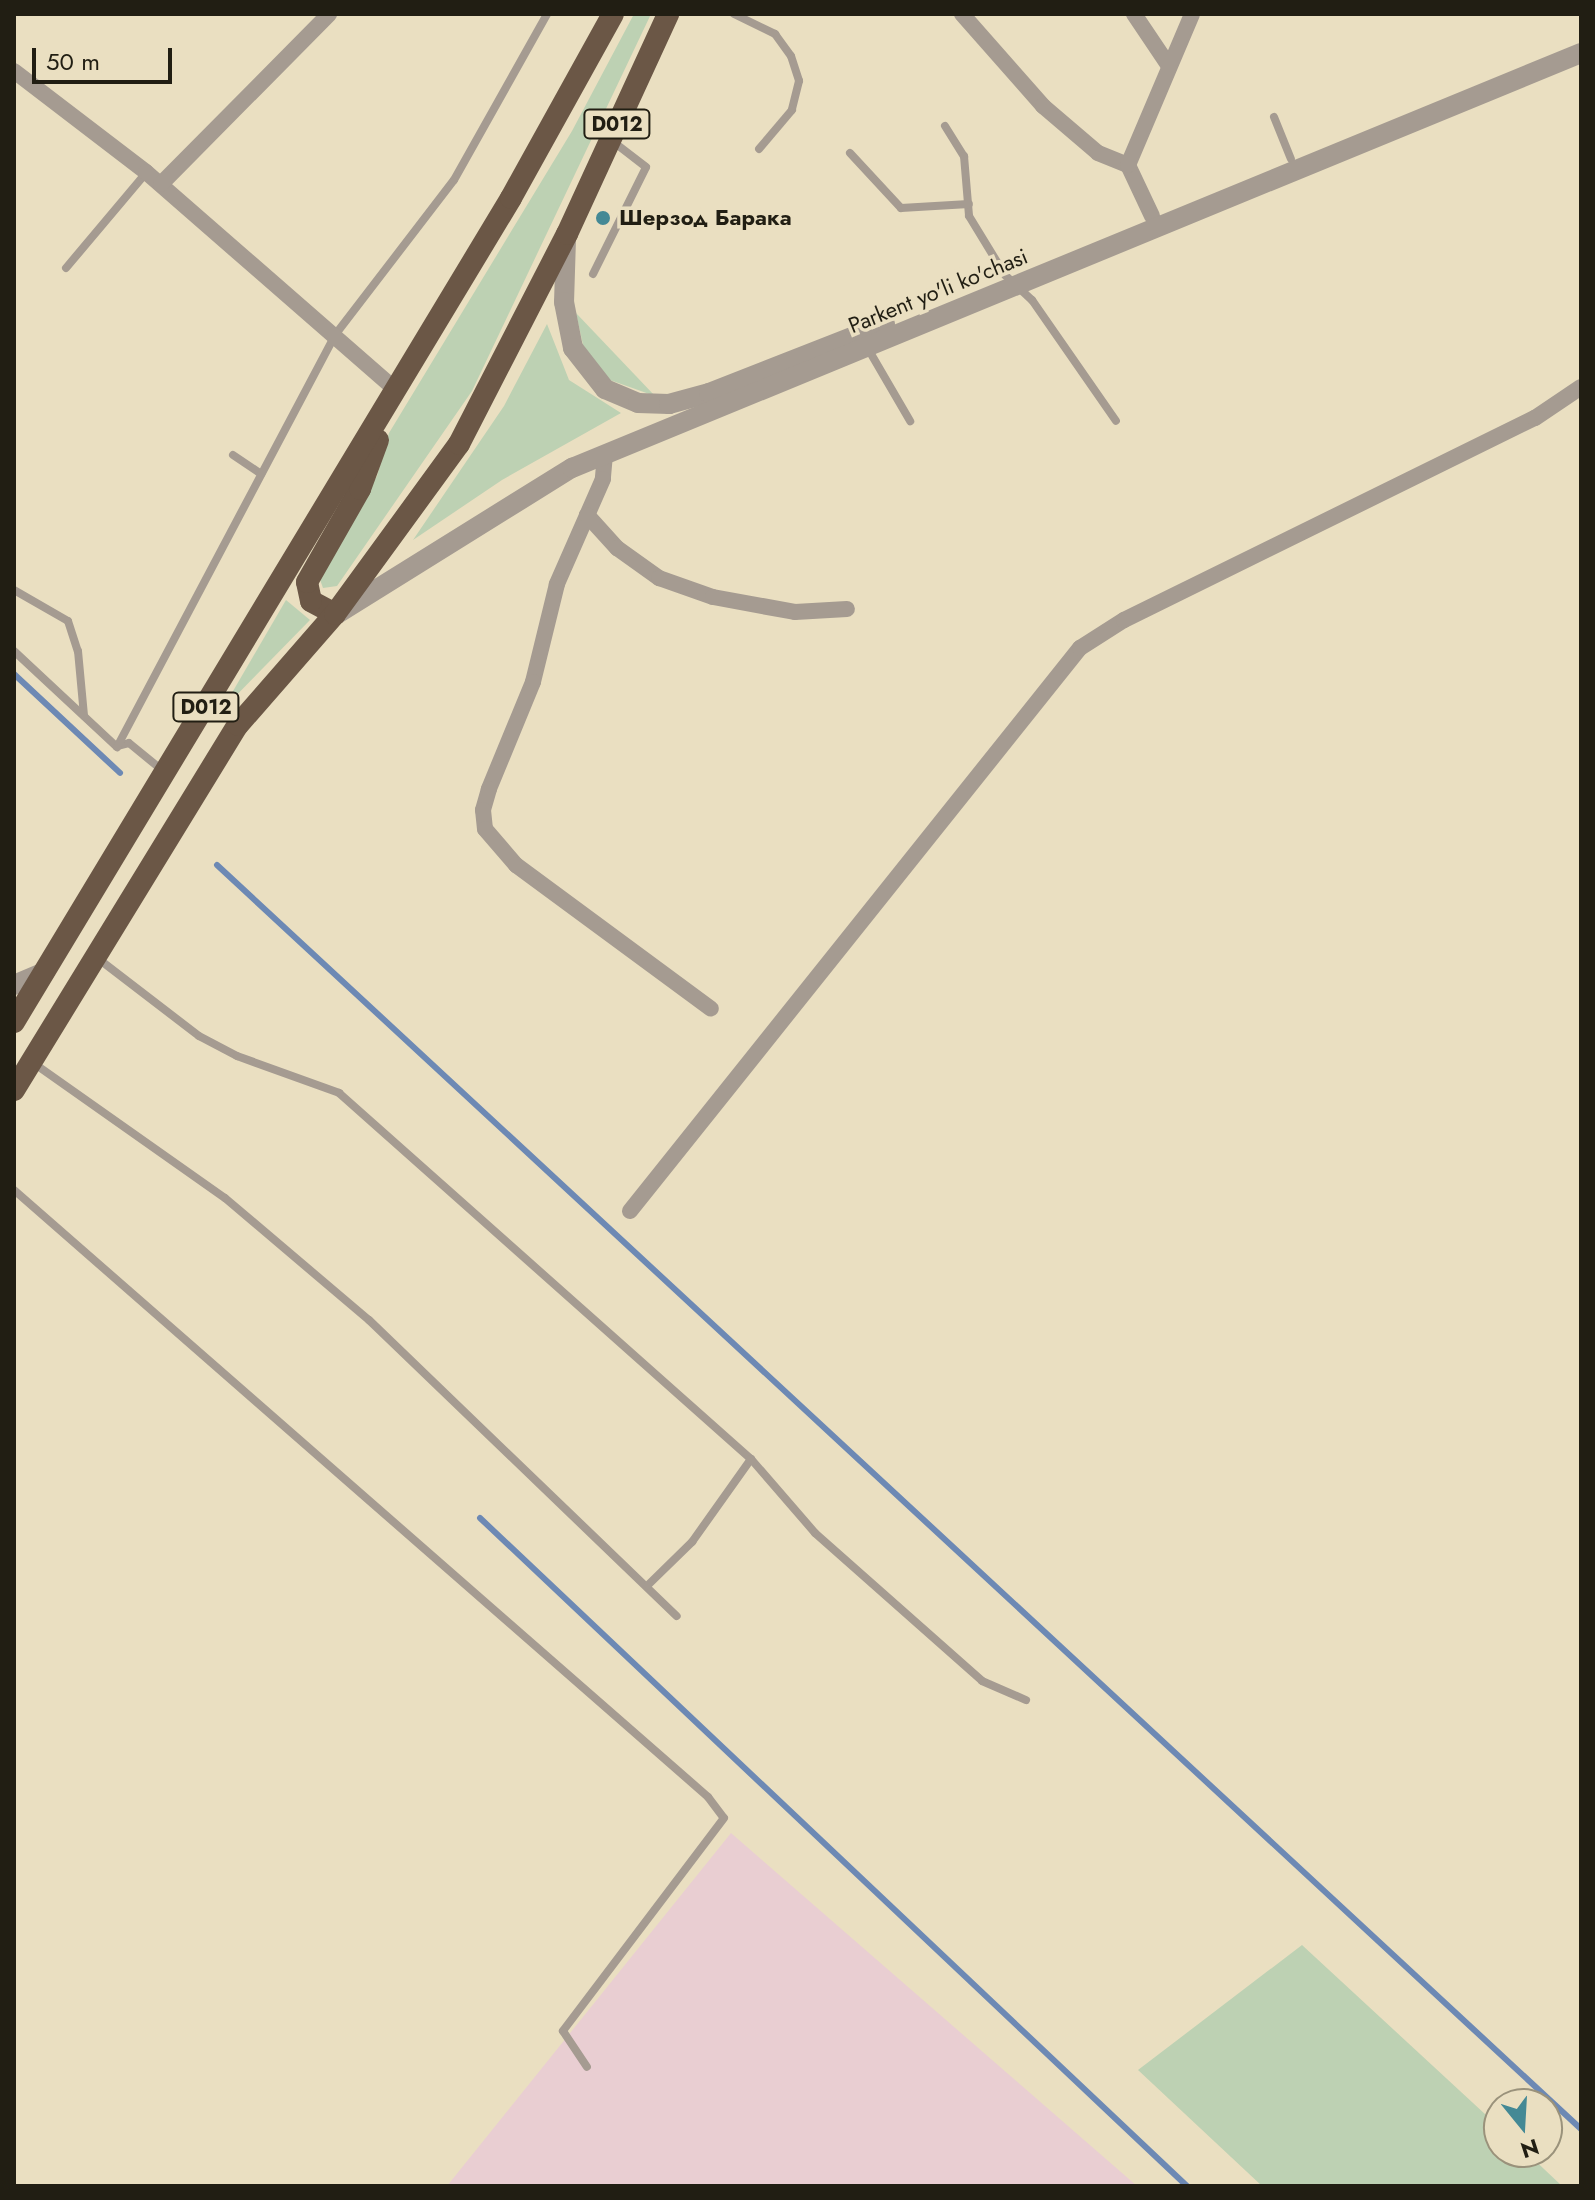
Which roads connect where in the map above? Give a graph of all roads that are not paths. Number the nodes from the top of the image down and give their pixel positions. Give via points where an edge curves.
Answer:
1 (329, 14) edge
2 (547, 14) edge
3 (613, 14) edge
4 (668, 14) edge
5 (734, 14) edge
6 (962, 14) edge
7 (1134, 14) edge
8 (1192, 14) edge
9 (1581, 40) edge
10 (1581, 53) edge
11 (1169, 66) junction
12 (14, 71) edge
13 (1274, 117) dead end
14 (945, 126) dead end
15 (610, 140) junction
16 (759, 149) dead end
17 (850, 153) dead end
18 (1291, 159) junction
19 (1128, 165) junction
20 (146, 172) junction
21 (161, 184) junction
22 (969, 204) junction
23 (1152, 216) junction
24 (567, 234) junction
25 (66, 268) dead end
26 (593, 274) dead end
27 (1010, 280) junction
28 (335, 335) junction
29 (866, 346) junction
30 (1581, 387) edge
31 (396, 390) junction
32 (910, 421) dead end
33 (1116, 421) dead end
34 (605, 454) junction
35 (233, 455) dead end
36 (261, 474) junction
37 (587, 515) junction
38 (14, 590) edge
39 (847, 609) dead end
40 (335, 614) junction
41 (14, 651) edge
42 (84, 716) junction
43 (117, 747) junction
44 (166, 773) junction
45 (95, 957) junction
46 (45, 972) junction
47 (14, 985) edge
48 (711, 1009) dead end
49 (14, 1022) edge
50 (32, 1062) junction
51 (14, 1090) edge
52 (14, 1190) edge
53 (630, 1211) dead end
54 (751, 1459) junction
55 (648, 1585) junction
56 (677, 1616) dead end
57 (1026, 1700) dead end
58 (587, 2067) dead end

1 - 21 street
2 - 28 lane via 454,180
3 - 31 highway, D012
4 - 15 highway, D012
5 - 16 lane via 775,34 791,56 799,81 792,110
6 - 19 street via 1043,106 1098,153
7 - 11 street
8 - 11 street
9 - 18 street, Parkent yo'li ko'chasi
10 - 27 street, Parkent yo'li ko'chasi
11 - 19 street
12 - 20 street
13 - 18 lane
14 - 22 lane via 964,156
15 - 24 highway, D012
15 - 26 lane via 646,167
17 - 22 lane via 901,208
18 - 23 street, Parkent yo'li ko'chasi
19 - 23 street
20 - 21 street
20 - 25 lane
21 - 28 street
22 - 27 lane via 969,216
23 - 27 street, Parkent yo'li ko'chasi
24 - 27 street, Parkent yo'li ko'chasi via 564,302 581,365 605,389 655,405 754,376
24 - 40 highway, D012 via 459,444
27 - 29 street, Parkent yo'li ko'chasi
27 - 33 lane via 1032,300
28 - 31 street
28 - 36 lane
29 - 32 lane
29 - 34 street, Parkent yo'li ko'chasi
30 - 53 street via 1535,418 1124,620 1080,648
31 - 40 highway via 360,489 307,582 311,601
31 - 44 highway, D012
34 - 37 street via 603,479
34 - 40 street, Parkent yo'li ko'chasi via 539,484
35 - 36 lane
36 - 43 lane
37 - 39 street via 617,548 659,578 713,597 795,612
37 - 48 street via 557,584 533,682 489,789 485,829 516,865
38 - 42 lane via 68,621 78,651
40 - 45 highway, D012 via 238,725
41 - 42 lane
42 - 43 lane
43 - 44 lane via 129,743
44 - 46 highway, D012
45 - 50 highway, D012
45 - 54 lane via 199,1036 237,1056 339,1093
46 - 47 street
46 - 49 highway, D012
50 - 51 highway, D012
50 - 55 lane via 249,1218 369,1320
52 - 58 lane via 708,1797 724,1818 563,2031
54 - 55 lane via 692,1542
54 - 57 lane via 815,1533 982,1681
55 - 56 lane

